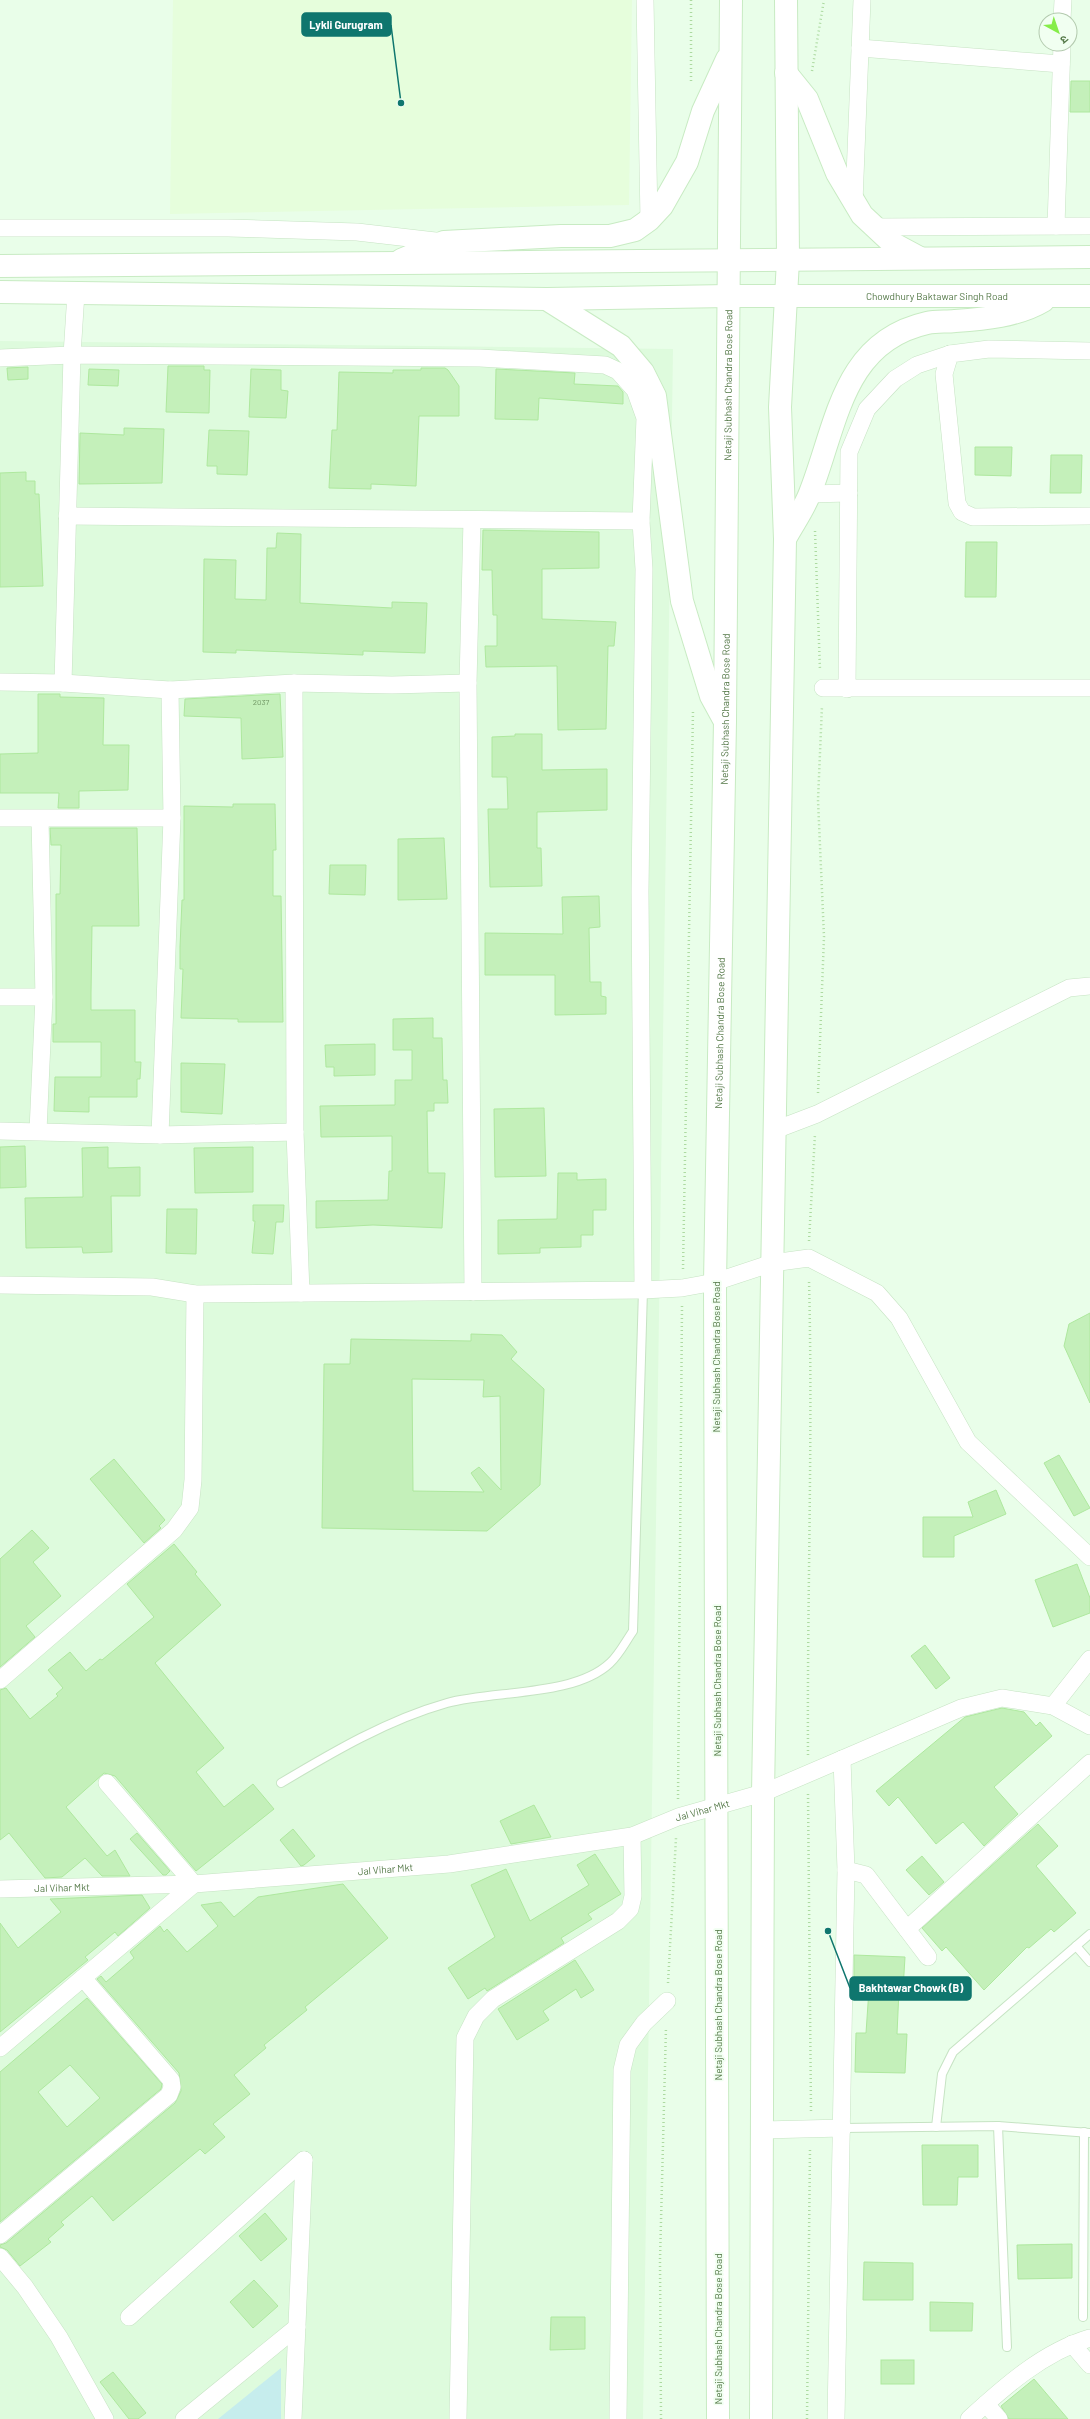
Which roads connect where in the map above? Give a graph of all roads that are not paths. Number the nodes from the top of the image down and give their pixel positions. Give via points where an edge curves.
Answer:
1 (645, 0) edge
2 (731, 0) edge
3 (786, 0) edge
4 (862, 0) edge
5 (1063, 0) edge
6 (1062, 12) edge
7 (860, 48) junction
8 (1062, 52) edge
9 (729, 55) junction
10 (1061, 64) junction
11 (786, 73) junction
12 (854, 202) junction
13 (649, 220) junction
14 (1056, 226) junction
15 (1090, 226) edge
16 (874, 227) junction
17 (0, 228) edge
18 (444, 242) junction
19 (1090, 257) edge
20 (921, 258) junction
21 (729, 259) junction
22 (788, 260) junction
23 (389, 265) junction
24 (0, 266) edge
25 (0, 292) edge
26 (76, 292) junction
27 (728, 296) junction
28 (784, 296) junction
29 (1090, 296) edge
30 (1051, 297) junction
31 (547, 299) junction
32 (1090, 351) edge
33 (950, 354) junction
34 (72, 355) junction
35 (0, 358) edge
36 (849, 493) junction
37 (810, 494) junction
38 (67, 516) junction
39 (1090, 516) edge
40 (472, 520) junction
41 (641, 521) junction
42 (785, 539) junction
43 (0, 682) edge
44 (63, 683) junction
45 (468, 683) junction
46 (294, 684) junction
47 (823, 688) road end
48 (847, 688) junction
49 (1090, 688) edge
50 (170, 690) junction
51 (725, 721) junction
52 (0, 818) edge
53 (172, 818) junction
54 (40, 819) junction
55 (1090, 986) edge
56 (0, 997) edge
57 (44, 997) junction
58 (775, 1130) junction
59 (0, 1131) edge
60 (38, 1131) junction
61 (295, 1132) junction
62 (160, 1135) junction
63 (772, 1263) junction
64 (716, 1282) junction
65 (0, 1284) edge
66 (643, 1290) junction
67 (473, 1292) junction
68 (300, 1293) junction
69 (195, 1294) junction
70 (1090, 1557) edge
71 (1090, 1659) edge
72 (0, 1680) edge
73 (1052, 1706) junction
74 (1090, 1726) edge
75 (842, 1759) junction
76 (1090, 1763) edge
77 (107, 1783) dead end
78 (281, 1783) dead end
79 (763, 1793) junction
80 (718, 1804) junction
81 (632, 1836) junction
82 (846, 1870) junction
83 (194, 1884) junction
84 (0, 1889) edge
85 (907, 1929) junction
86 (1090, 1934) edge
87 (1076, 1946) junction
88 (928, 1957) dead end
89 (1090, 1962) edge
90 (83, 1978) junction
91 (667, 2001) road end
92 (0, 2048) edge
93 (936, 2126) junction
94 (998, 2126) junction
95 (843, 2128) junction
96 (763, 2130) junction
97 (1087, 2133) edge
98 (0, 2235) edge
99 (0, 2257) edge
100 (128, 2317) dead end
101 (1083, 2317) dead end
102 (297, 2327) junction
103 (1090, 2338) edge
104 (1072, 2344) junction
105 (1007, 2347) dead end
106 (1090, 2365) edge
107 (986, 2404) junction
108 (105, 2419) edge
109 (184, 2419) edge
110 (293, 2419) edge
111 (458, 2419) edge
112 (618, 2419) edge
113 (718, 2419) edge
114 (762, 2419) edge
115 (836, 2419) edge
116 (969, 2419) edge
117 (999, 2419) edge

1 - 13 street
2 - 9 main road, Netaji Subhash Chandra Bose Road
3 - 11 main road
4 - 7 street
5 - 6 street
7 - 10 street
7 - 12 street
8 - 10 street
9 - 13 main road via 703,111 687,162 662,206
9 - 21 main road, Netaji Subhash Chandra Bose Road
10 - 14 street
11 - 12 main road via 807,99 837,173
11 - 22 main road
12 - 16 main road
13 - 18 main road via 635,230 610,236
14 - 15 street
14 - 16 street
16 - 20 main road via 892,242
17 - 18 street via 228,228 357,232
18 - 23 main road
19 - 20 main road
20 - 22 main road
21 - 22 main road
21 - 23 main road
21 - 27 main road, Netaji Subhash Chandra Bose Road
22 - 28 main road
23 - 24 main road
25 - 26 main road, Chowdhury Baktawar Singh Road
26 - 31 main road, Chowdhury Baktawar Singh Road
26 - 34 street
27 - 28 main road, Chowdhury Baktawar Singh Road
27 - 31 main road, Chowdhury Baktawar Singh Road
27 - 51 main road, Netaji Subhash Chandra Bose Road
28 - 30 main road, Chowdhury Baktawar Singh Road
28 - 42 main road via 780,407
29 - 30 main road, Chowdhury Baktawar Singh Road
30 - 37 main road via 1032,308 999,316 928,322 904,330 874,349 861,364 840,402
31 - 51 main road via 621,346 643,372 655,396 682,601 711,696
32 - 33 street via 989,349
33 - 36 street via 917,365 895,379 867,409 849,452
33 - 39 street via 944,374 956,503 962,512 973,517
34 - 35 street
34 - 38 street
34 - 41 street via 480,358 605,365 618,371 635,390 645,418
36 - 37 street
36 - 48 street
37 - 42 main road
38 - 40 street
38 - 44 street
40 - 41 street
40 - 45 street
41 - 66 street via 644,569 640,892
42 - 58 main road
43 - 44 street
44 - 50 street
45 - 46 street
45 - 67 street
46 - 50 street
46 - 61 street
47 - 48 street
48 - 49 street
50 - 53 street
51 - 64 main road, Netaji Subhash Chandra Bose Road
52 - 54 street
53 - 54 street
53 - 62 street
54 - 57 street
55 - 58 street via 1069,988 817,1114
56 - 57 street
57 - 60 street
58 - 63 main road
59 - 60 street
60 - 62 street
61 - 62 street
61 - 68 street
63 - 64 street
63 - 70 street via 809,1258 877,1293 885,1300 899,1318 968,1442
63 - 79 main road
64 - 66 street via 682,1288
64 - 80 main road, Netaji Subhash Chandra Bose Road
65 - 69 street via 152,1287
66 - 67 street
66 - 78 lane via 633,1631 610,1663 576,1683 448,1702 394,1721 353,1741
67 - 68 street
68 - 69 street
69 - 72 street via 193,1480 190,1508 174,1530
71 - 73 street
73 - 74 street, Jal Vihar Mkt
73 - 75 street, Jal Vihar Mkt via 1002,1698 961,1708
75 - 79 street, Jal Vihar Mkt
75 - 82 street
76 - 85 street
77 - 83 street
79 - 80 street, Jal Vihar Mkt
79 - 96 main road
80 - 81 street, Jal Vihar Mkt
80 - 113 main road, Netaji Subhash Chandra Bose Road
81 - 83 street, Jal Vihar Mkt via 449,1864
81 - 111 street via 633,1896 630,1909 618,1921 493,1999 476,2016 465,2038
82 - 85 street via 866,1875
82 - 95 street
83 - 84 street, Jal Vihar Mkt
83 - 90 street
85 - 88 street
86 - 87 lane
87 - 89 lane
87 - 93 lane via 953,2052 942,2074
90 - 92 street
90 - 98 street via 171,2080 172,2087 169,2095
91 - 112 street via 644,2023 628,2045 622,2070
93 - 94 lane
93 - 95 lane
94 - 97 lane
94 - 105 lane
95 - 96 street
95 - 115 street
96 - 114 main road
97 - 101 lane
99 - 108 street via 25,2287 59,2337
100 - 102 street via 304,2160
102 - 109 street
102 - 110 street
103 - 104 street
104 - 106 street
104 - 107 street via 1012,2381
107 - 116 street
107 - 117 street

